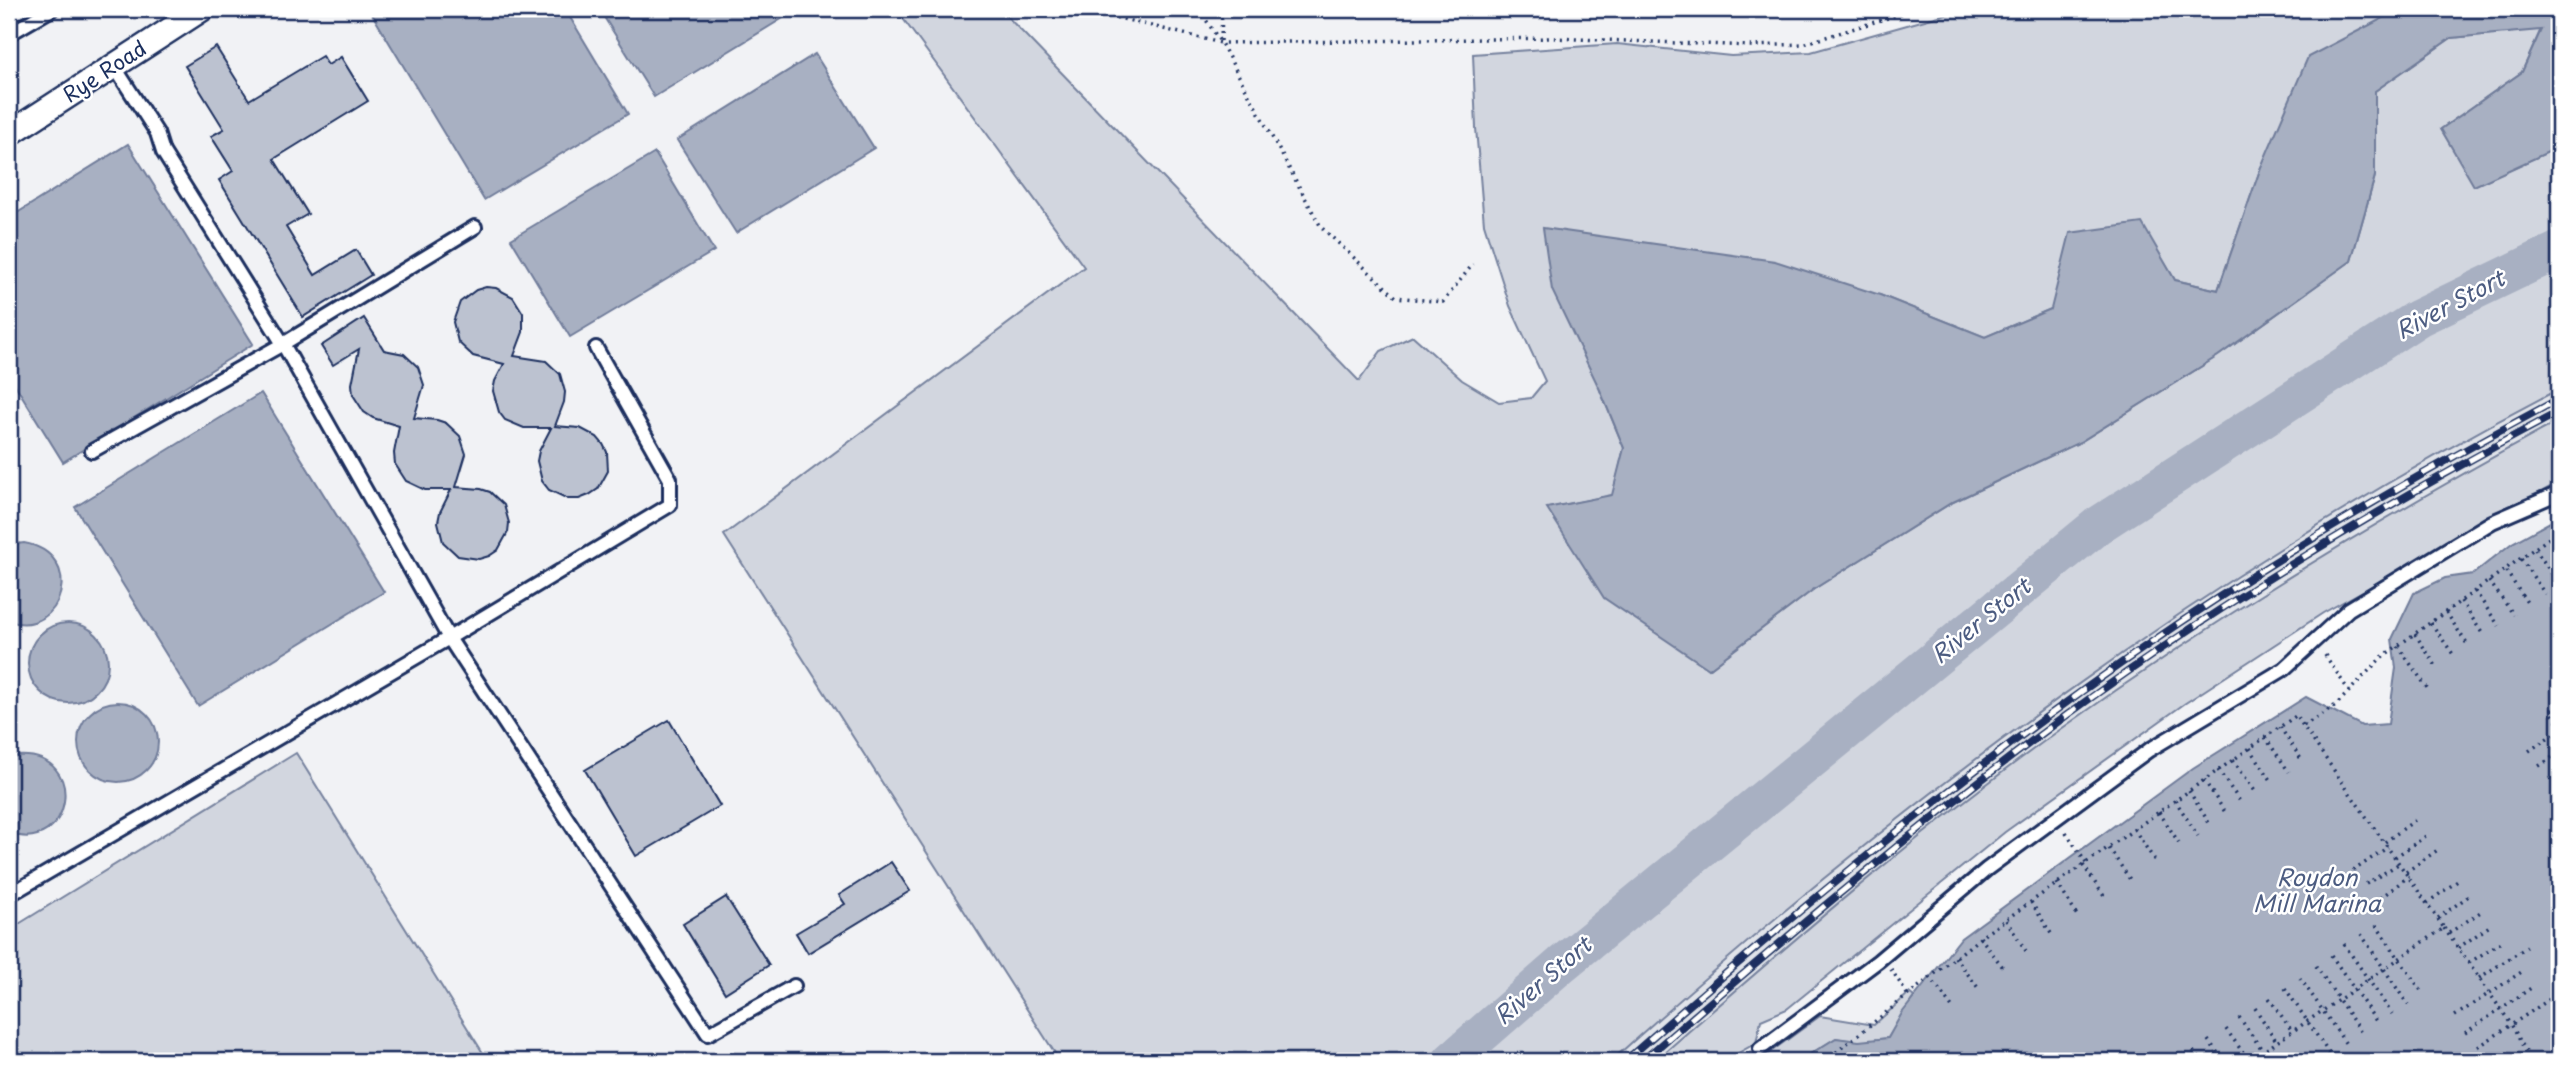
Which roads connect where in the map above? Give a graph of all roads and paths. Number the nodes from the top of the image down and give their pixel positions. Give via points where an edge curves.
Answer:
1 (52, 9) edge
2 (202, 9) edge
3 (1082, 9) edge
4 (1199, 9) edge
5 (1222, 9) edge
6 (1917, 9) edge
7 (9, 34) edge
8 (1221, 43) junction
9 (114, 66) junction
10 (9, 134) edge
11 (475, 227) dead end
12 (1473, 264) dead end
13 (283, 344) junction
14 (596, 348) dead end
15 (92, 451) dead end
16 (2559, 493) edge
17 (2559, 531) edge
18 (2550, 538) junction
19 (2535, 548) junction
20 (2559, 551) edge
21 (2521, 559) junction
22 (2505, 570) junction
23 (2489, 581) junction
24 (2559, 584) edge
25 (2475, 591) junction
26 (2545, 594) dead end
27 (2461, 601) junction
28 (2528, 604) dead end
29 (2446, 612) junction
30 (2514, 615) dead end
31 (2431, 623) junction
32 (2499, 626) dead end
33 (2415, 634) junction
34 (2484, 636) dead end
35 (449, 638) junction
36 (2315, 640) junction
37 (2398, 646) junction
38 (2469, 647) dead end
39 (2455, 657) dead end
40 (2438, 669) dead end
41 (2348, 691) junction
42 (2430, 692) dead end
43 (2559, 706) edge
44 (2559, 724) edge
45 (2303, 726) junction
46 (2280, 727) junction
47 (2559, 730) edge
48 (2265, 737) junction
49 (2249, 748) junction
50 (2529, 751) dead end
51 (2559, 753) edge
52 (2233, 760) junction
53 (2303, 762) dead end
54 (2539, 766) dead end
55 (2218, 770) junction
56 (2288, 772) dead end
57 (2559, 774) edge
58 (2550, 779) dead end
59 (2204, 780) junction
60 (2273, 783) dead end
61 (2189, 791) junction
62 (2257, 794) dead end
63 (2175, 800) junction
64 (2242, 804) dead end
65 (2159, 812) junction
66 (2227, 815) dead end
67 (2057, 818) junction
68 (2418, 818) dead end
69 (2211, 826) dead end
70 (2134, 829) junction
71 (2429, 834) dead end
72 (2198, 836) dead end
73 (2385, 842) junction
74 (2182, 846) dead end
75 (2108, 847) junction
76 (2388, 847) junction
77 (2439, 849) dead end
78 (2395, 857) junction
79 (2400, 863) junction
80 (2085, 864) junction
81 (2157, 864) dead end
82 (2353, 871) dead end
83 (2407, 874) junction
84 (2459, 880) dead end
85 (2131, 881) dead end
86 (2057, 883) junction
87 (2366, 884) dead end
88 (9, 895) edge
89 (2470, 895) dead end
90 (2106, 899) dead end
91 (2031, 901) junction
92 (2375, 902) dead end
93 (2427, 903) junction
94 (2482, 911) dead end
95 (2078, 917) dead end
96 (2437, 918) junction
97 (2006, 919) junction
98 (2376, 925) dead end
99 (2491, 925) dead end
100 (2444, 928) junction
101 (2361, 934) dead end
102 (2448, 934) junction
103 (2052, 935) dead end
104 (1980, 937) junction
105 (2502, 941) dead end
106 (2344, 944) dead end
107 (2527, 947) dead end
108 (2458, 948) junction
109 (2028, 954) dead end
110 (2331, 955) dead end
111 (1883, 957) junction
112 (1955, 957) junction
113 (2399, 959) junction
114 (2469, 963) junction
115 (2316, 966) dead end
116 (2385, 969) junction
117 (2005, 970) dead end
118 (2523, 971) dead end
119 (1929, 976) junction
120 (2300, 978) dead end
121 (2479, 978) junction
122 (2369, 979) junction
123 (794, 986) dead end
124 (2534, 986) dead end
125 (2285, 988) dead end
126 (1979, 989) dead end
127 (2355, 989) junction
128 (2422, 992) dead end
129 (2490, 993) junction
130 (2559, 993) edge
131 (1907, 994) junction
132 (2269, 998) dead end
133 (2339, 1000) junction
134 (2408, 1005) dead end
135 (2255, 1008) dead end
136 (1953, 1009) dead end
137 (2324, 1010) junction
138 (2502, 1010) junction
139 (2392, 1014) dead end
140 (2455, 1016) dead end
141 (2239, 1017) dead end
142 (2308, 1021) junction
143 (2378, 1024) dead end
144 (2511, 1024) junction
145 (2226, 1029) dead end
146 (2293, 1031) junction
147 (2465, 1033) dead end
148 (2362, 1034) dead end
149 (2208, 1040) dead end
150 (2277, 1042) junction
151 (2346, 1044) dead end
152 (2478, 1047) dead end
153 (1760, 1049) dead end
154 (2193, 1051) dead end
155 (2263, 1052) junction
156 (1833, 1054) junction
157 (2330, 1055) dead end
158 (1825, 1061) edge
159 (1838, 1061) edge
160 (2201, 1061) edge
161 (2224, 1061) edge
162 (2249, 1061) edge
163 (2270, 1061) edge
164 (2531, 1061) edge

1 - 7 lane
2 - 9 street, Rye Road
3 - 8 path
4 - 8 path
5 - 8 path
6 - 8 path via 1802,44 1553,38
8 - 12 path via 1321,227 1396,297 1443,302
9 - 10 street, Rye Road
9 - 13 lane
11 - 13 lane
13 - 15 lane
13 - 35 lane
14 - 35 lane via 670,479 670,505
16 - 36 lane via 2491,522 2348,609
17 - 18 path
18 - 19 path
18 - 20 path
19 - 21 path
19 - 24 path
21 - 22 path
21 - 26 path
22 - 23 path
22 - 28 path
23 - 25 path
23 - 30 path
25 - 27 path
25 - 32 path
27 - 29 path
27 - 34 path
29 - 31 path
29 - 38 path
31 - 33 path
31 - 39 path
33 - 37 path
33 - 40 path
35 - 88 lane
35 - 123 lane via 708,1034
36 - 41 path
36 - 67 lane via 2284,668 2149,750
37 - 41 path
37 - 42 path
41 - 45 path via 2336,705
43 - 44 path via 2550,711
45 - 46 path via 2297,715
45 - 73 path
46 - 48 path
46 - 53 path
47 - 50 path
48 - 49 path
48 - 56 path
49 - 52 path
49 - 60 path
51 - 54 path
52 - 55 path
52 - 62 path
55 - 59 path
55 - 64 path
57 - 58 path
59 - 61 path
59 - 66 path
61 - 63 path
61 - 69 path
63 - 65 path
63 - 72 path
65 - 70 path
65 - 74 path
67 - 80 path
67 - 111 lane via 1987,869
68 - 73 path
70 - 75 path
70 - 81 path
71 - 78 path
73 - 76 path
75 - 80 path
75 - 85 path
76 - 78 path
76 - 82 path
77 - 83 path
78 - 79 path
79 - 83 path
79 - 87 path
80 - 86 path
80 - 90 path
83 - 92 path
83 - 93 path
84 - 93 path
86 - 91 path
86 - 95 path
89 - 96 path
91 - 97 path
91 - 103 path
93 - 96 path
94 - 102 path
96 - 100 path
97 - 104 path
97 - 109 path
98 - 113 path
99 - 108 path
100 - 102 path
100 - 113 path
101 - 116 path
102 - 108 path
104 - 112 path
104 - 117 path
105 - 114 path
106 - 122 path
107 - 121 path
108 - 114 path
110 - 127 path
111 - 131 path
111 - 153 lane
112 - 119 path
112 - 126 path
113 - 116 path
113 - 128 path
114 - 121 path
115 - 133 path
116 - 122 path
116 - 134 path
118 - 129 path
119 - 131 path
119 - 136 path
120 - 137 path
121 - 129 path
122 - 127 path
122 - 139 path
124 - 138 path
125 - 142 path
127 - 133 path
127 - 143 path
129 - 138 path
129 - 140 path
130 - 144 path
131 - 156 path
132 - 146 path
133 - 137 path
133 - 148 path
135 - 150 path
137 - 142 path
137 - 151 path
138 - 144 path
138 - 147 path
141 - 155 path
142 - 146 path
142 - 157 path
144 - 152 path
144 - 164 path
145 - 162 path
146 - 150 path
149 - 161 path
150 - 155 path
154 - 160 path
155 - 162 path
155 - 163 path
156 - 158 path
156 - 159 path

